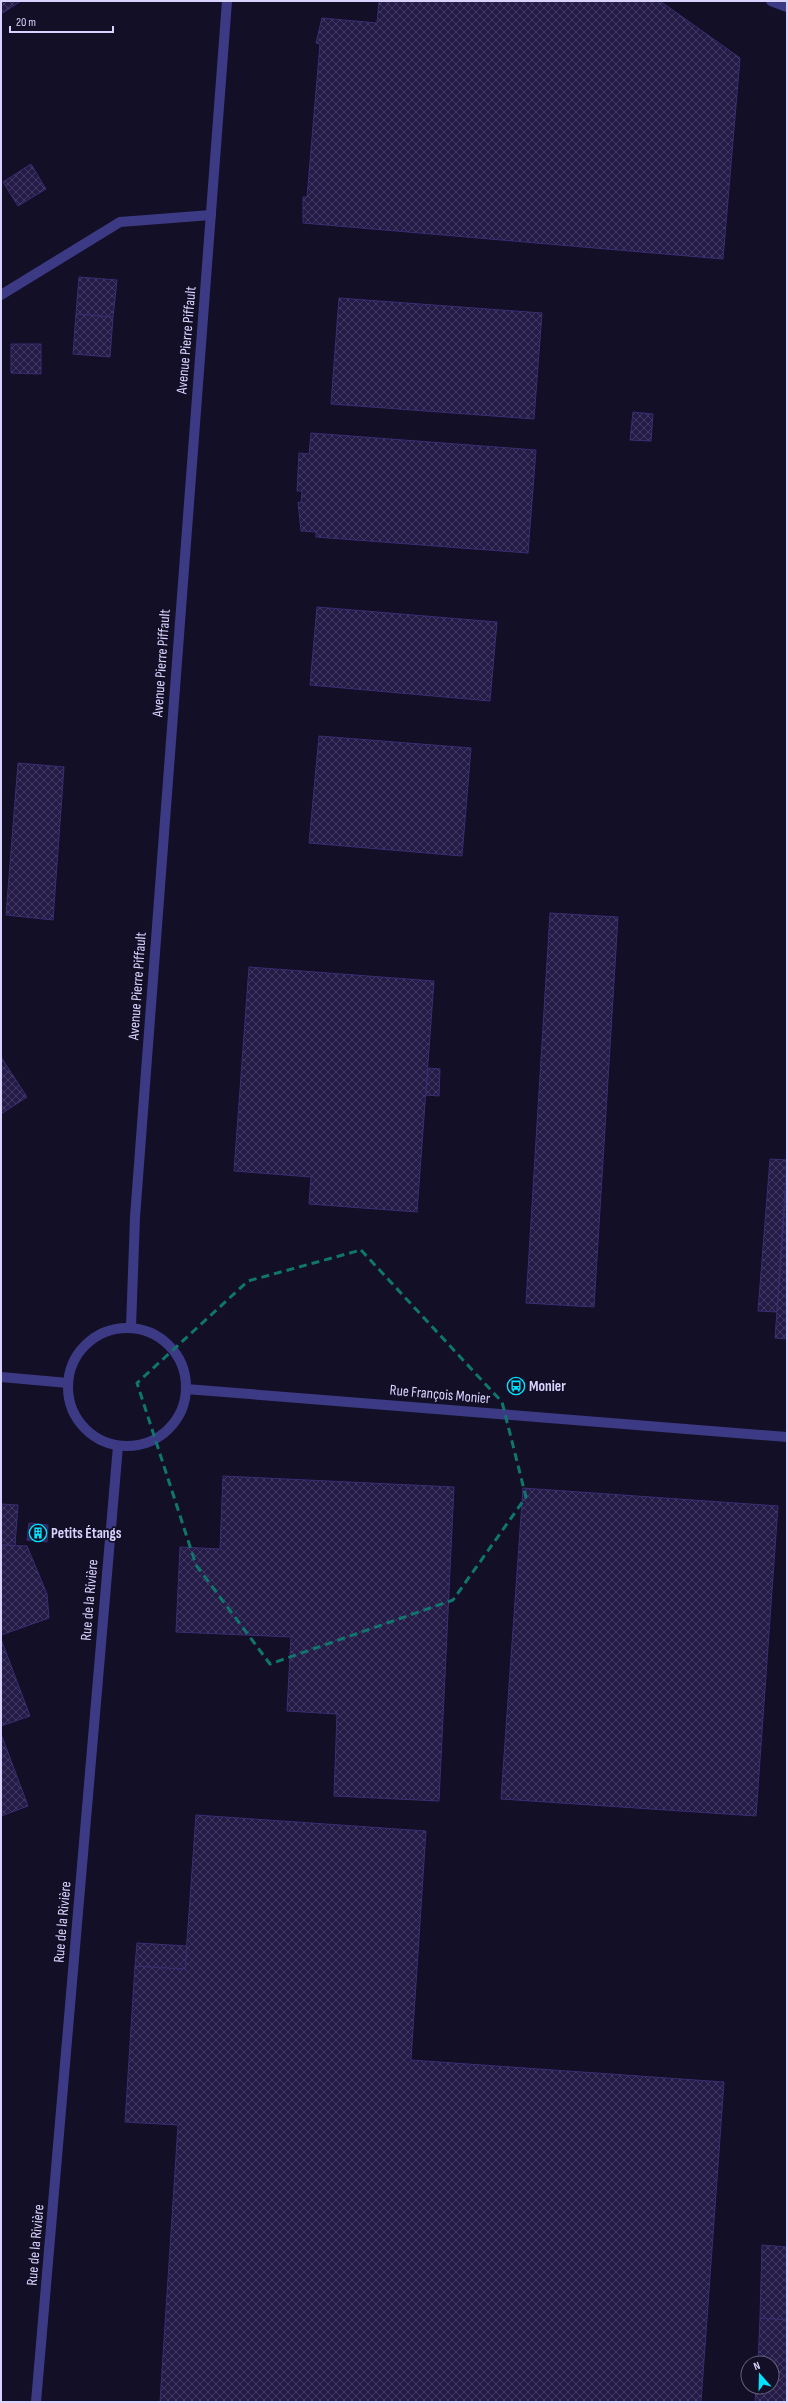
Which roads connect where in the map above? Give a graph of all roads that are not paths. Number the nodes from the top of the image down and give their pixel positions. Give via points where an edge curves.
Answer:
1 (228, 1) edge
2 (771, 1) edge
3 (787, 7) edge
4 (211, 215) junction
5 (1, 295) edge
6 (131, 1327) junction
7 (1, 1377) edge
8 (68, 1383) junction
9 (186, 1389) junction
10 (787, 1437) edge
11 (118, 1446) junction
12 (36, 2402) edge

1 - 4 street, Avenue Pierre Piffault
2 - 3 street
4 - 5 street via 120,222
4 - 6 street, Avenue Pierre Piffault via 136,1201
6 - 8 street via 112,1329 93,1337 79,1351 70,1368
6 - 9 street via 150,1332 167,1342 179,1358 186,1376
7 - 8 street
8 - 11 street via 70,1407 80,1424 95,1438
9 - 10 street, Rue François Monier
9 - 11 street via 180,1414 168,1430 152,1441 133,1446
11 - 12 street, Rue de la Rivière

